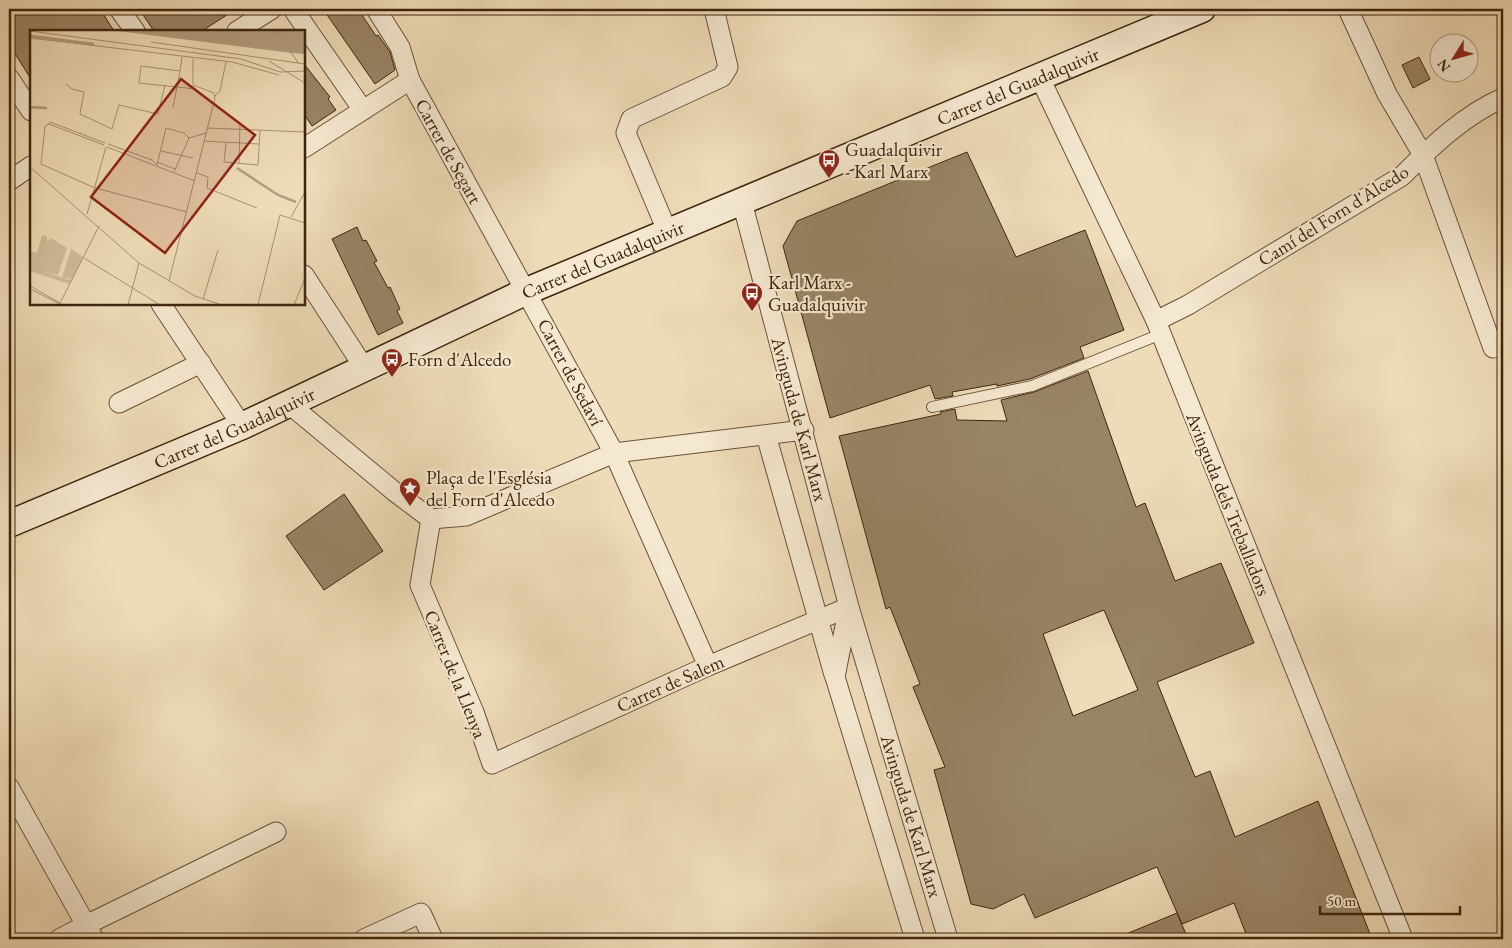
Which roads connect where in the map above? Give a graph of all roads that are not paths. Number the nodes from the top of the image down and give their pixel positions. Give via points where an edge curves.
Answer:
1 (120, 9) edge
2 (272, 9) edge
3 (293, 9) edge
4 (376, 9) edge
5 (714, 9) edge
6 (1202, 9) edge
7 (1348, 9) edge
8 (135, 30) edge
9 (239, 30) edge
10 (1039, 76) junction
11 (9, 78) edge
12 (410, 80) junction
13 (1503, 98) edge
14 (30, 110) edge
15 (364, 110) junction
16 (305, 147) edge
17 (1423, 155) junction
18 (30, 167) edge
19 (9, 181) edge
20 (742, 202) junction
21 (668, 233) junction
22 (305, 277) edge
23 (527, 291) junction
24 (162, 305) edge
25 (1159, 328) junction
26 (1493, 348) dead end
27 (201, 363) junction
28 (365, 369) junction
29 (119, 403) dead end
30 (289, 404) junction
31 (932, 408) dead end
32 (242, 426) junction
33 (804, 430) junction
34 (766, 436) junction
35 (614, 453) junction
36 (431, 519) junction
37 (9, 524) edge
38 (849, 607) junction
39 (817, 620) junction
40 (708, 666) junction
41 (835, 677) junction
42 (492, 764) joint
43 (9, 788) edge
44 (276, 832) dead end
45 (90, 932) edge
46 (59, 939) edge
47 (364, 939) edge
48 (433, 939) edge
49 (915, 939) edge
50 (948, 939) edge
51 (1403, 939) edge

1 - 8 street
2 - 9 street
3 - 15 street
4 - 12 street, Carrer de Segart via 400,47
5 - 21 street via 728,67 722,76 631,119 626,133
6 - 10 street, Carrer del Guadalquivir
7 - 17 street via 1388,94
10 - 20 street, Carrer del Guadalquivir
10 - 25 street, Avinguda dels Treballadors
11 - 14 street
12 - 15 street
12 - 23 street, Carrer de Segart
13 - 17 street, Camí del Forn d'Alcedo via 1464,120
15 - 16 street
17 - 25 street, Camí del Forn d'Alcedo via 1402,176 1188,305
17 - 26 street
18 - 19 street
20 - 21 street, Carrer del Guadalquivir
20 - 33 street, Avinguda de Karl Marx
21 - 23 street, Carrer del Guadalquivir
22 - 28 street
23 - 28 street, Carrer del Guadalquivir
23 - 35 street, Carrer de Sedaví
24 - 27 street
25 - 31 lane, Camí del Forn d'Alcedo via 1032,386
25 - 51 street, Avinguda dels Treballadors
27 - 29 street
27 - 32 street
28 - 30 street, Carrer del Guadalquivir
30 - 32 street, Carrer del Guadalquivir
30 - 36 street
32 - 37 street, Carrer del Guadalquivir
33 - 34 street
33 - 38 street, Avinguda de Karl Marx
34 - 35 street
34 - 39 street, Avinguda de Karl Marx
35 - 36 street via 466,516
35 - 40 street, Carrer de Sedaví
36 - 42 street, Carrer de la Llenya via 420,585 474,712
38 - 39 street, Carrer de Salem
38 - 41 street, Avinguda de Karl Marx
38 - 50 street, Avinguda de Karl Marx
39 - 40 street, Carrer de Salem
39 - 41 street, Avinguda de Karl Marx
40 - 42 street, Carrer de Salem
41 - 49 street, Avinguda de Karl Marx
43 - 45 street
44 - 45 street
45 - 46 street
47 - 48 street via 421,913

